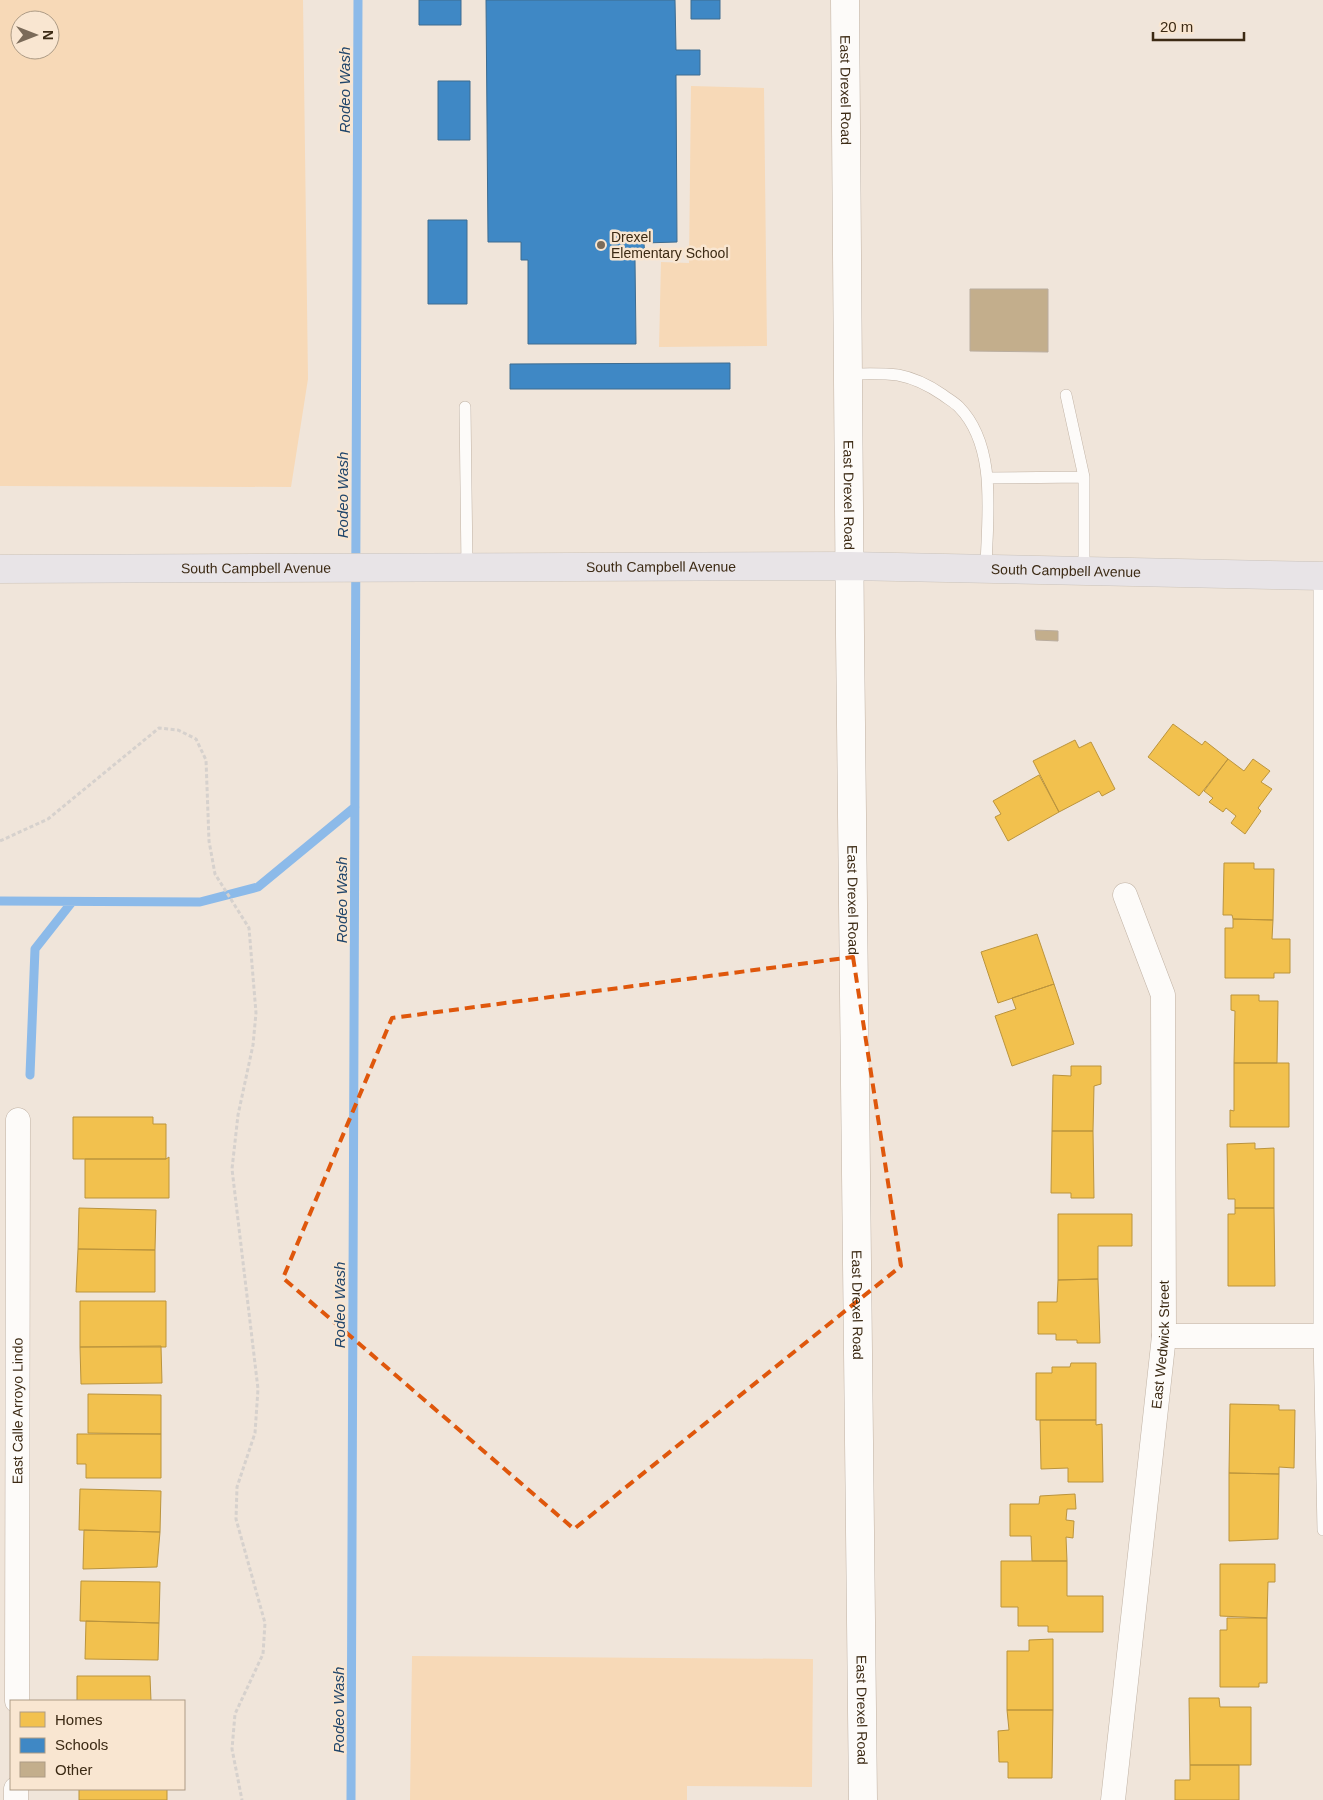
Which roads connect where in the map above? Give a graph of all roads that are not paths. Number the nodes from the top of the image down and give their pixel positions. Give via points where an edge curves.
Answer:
1 (845, 0) edge
2 (848, 374) junction
3 (1066, 395) dead end
4 (465, 407) dead end
5 (1084, 477) junction
6 (988, 478) junction
7 (850, 566) junction
8 (467, 567) junction
9 (0, 569) edge
10 (986, 569) junction
11 (1084, 571) junction
12 (1321, 576) edge
13 (1125, 895) dead end
14 (18, 1120) dead end
15 (9, 1182) edge
16 (1164, 1336) junction
17 (1321, 1336) edge
18 (1323, 1530) edge
19 (16, 1700) edge
20 (863, 1800) edge
21 (1113, 1800) edge

1 - 2 street, East Drexel Road
2 - 6 lane via 898,375 913,379 957,405 977,435
2 - 7 street, East Drexel Road
3 - 5 lane
4 - 8 lane
5 - 6 lane
5 - 11 lane
6 - 10 lane
7 - 8 main road, South Campbell Avenue
7 - 10 main road, South Campbell Avenue
7 - 20 street, East Drexel Road
8 - 9 main road, South Campbell Avenue
10 - 11 main road, South Campbell Avenue
11 - 12 main road, South Campbell Avenue
12 - 17 lane
13 - 16 street, East Wedwick Street via 1163,995
14 - 15 street, East Calle Arroyo Lindo
15 - 19 street, East Calle Arroyo Lindo
16 - 17 street
16 - 21 street, East Wedwick Street
17 - 18 lane

